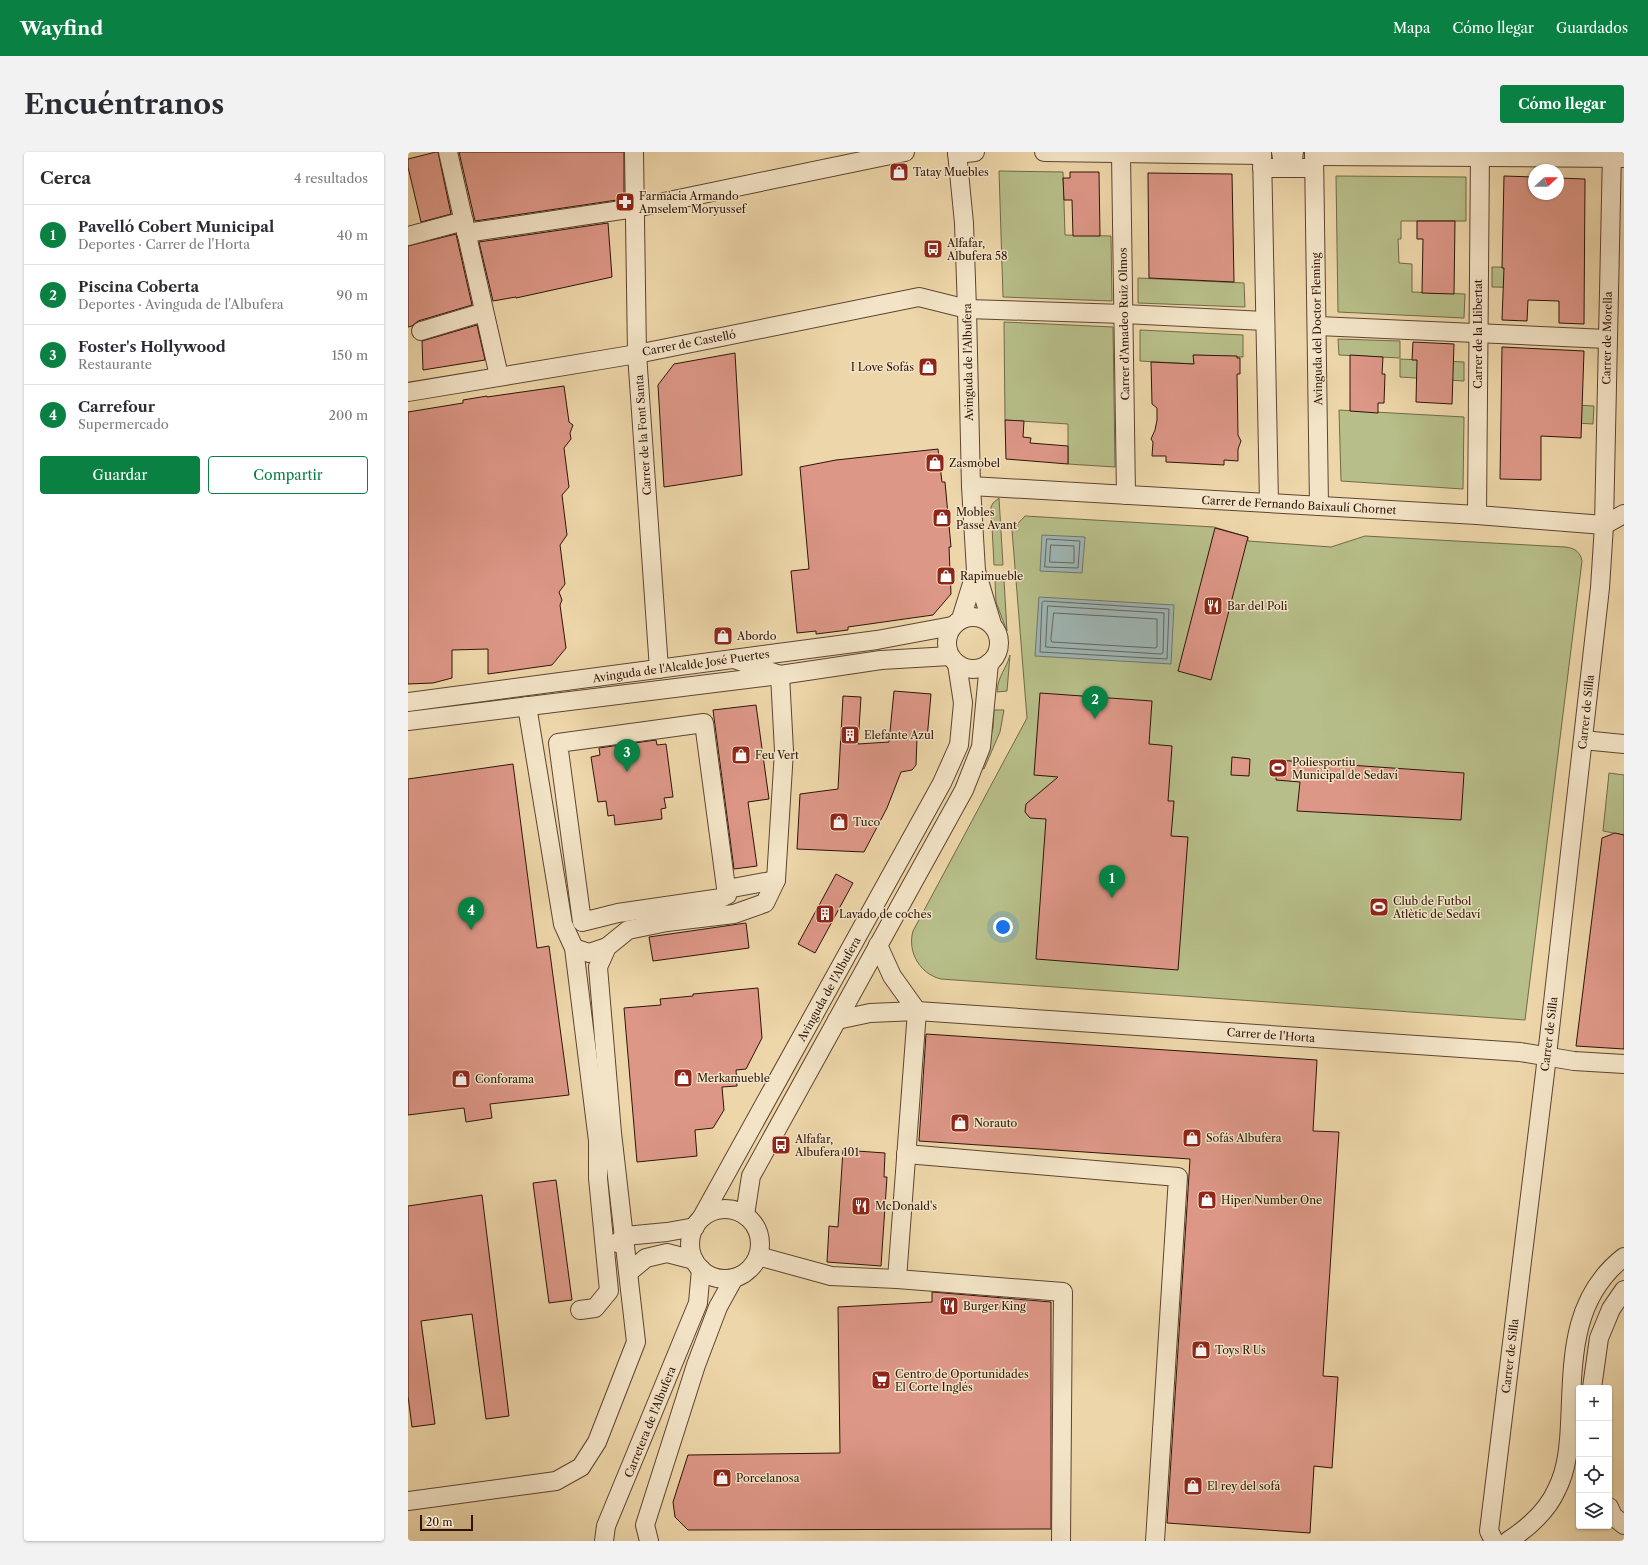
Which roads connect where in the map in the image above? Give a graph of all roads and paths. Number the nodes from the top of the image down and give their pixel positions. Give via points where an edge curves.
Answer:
1 (448, 152) edge
2 (634, 152) edge
3 (905, 152) edge
4 (975, 152) edge
5 (1044, 152) edge
6 (1281, 152) edge
7 (1294, 152) edge
8 (957, 153) edge
9 (1121, 154) junction
10 (1479, 155) edge
11 (1616, 156) edge
12 (1262, 158) edge
13 (1314, 159) edge
14 (635, 208) junction
15 (465, 227) junction
16 (408, 236) edge
17 (968, 309) junction
18 (484, 312) junction
19 (1124, 314) junction
20 (1265, 321) junction
21 (1318, 326) junction
22 (421, 331) dead end
23 (1478, 333) junction
24 (1607, 339) junction
25 (637, 354) junction
26 (499, 376) junction
27 (408, 392) edge
28 (971, 486) junction
29 (1126, 494) junction
30 (1269, 503) junction
31 (1319, 506) junction
32 (1624, 514) edge
33 (1477, 515) junction
34 (1604, 525) junction
35 (976, 571) junction
36 (957, 622) junction
37 (992, 624) junction
38 (734, 659) junction
39 (954, 660) junction
40 (989, 664) junction
41 (660, 669) junction
42 (780, 676) junction
43 (408, 702) edge
44 (527, 706) junction
45 (408, 721) edge
46 (1583, 740) junction
47 (558, 743) junction
48 (1624, 744) edge
49 (534, 746) junction
50 (776, 880) junction
51 (727, 889) junction
52 (878, 946) junction
53 (607, 947) junction
54 (574, 948) junction
55 (917, 1011) junction
56 (837, 1020) junction
57 (1546, 1056) junction
58 (1624, 1064) edge
59 (906, 1154) junction
60 (745, 1215) junction
61 (698, 1222) junction
62 (625, 1236) junction
63 (606, 1252) junction
64 (758, 1256) junction
65 (1624, 1257) edge
66 (698, 1264) junction
67 (629, 1272) junction
68 (730, 1278) junction
69 (897, 1279) junction
70 (1624, 1290) edge
71 (698, 1303) junction
72 (580, 1310) dead end
73 (1592, 1385) edge
74 (408, 1501) edge
75 (1612, 1514) edge
76 (1624, 1526) edge
77 (647, 1533) edge
78 (604, 1541) edge
79 (1061, 1541) edge
80 (1155, 1541) edge
81 (1494, 1541) edge
82 (1508, 1541) edge

1 - 15 street
2 - 14 street, Carrer de la Font Santa
3 - 14 street
4 - 8 street
5 - 9 street
6 - 7 street via 1282,158 1287,162 1294,159
8 - 17 street, Avinguda de l'Albufera via 964,223
9 - 12 street
9 - 19 street, Carrer d'Amadeo Ruiz Olmos
10 - 11 street
10 - 13 street
10 - 23 street, Carrer de la Llibertat
11 - 24 street, Carrer de Morella
12 - 13 street
12 - 20 street
13 - 21 street, Avinguda del Doctor Fleming
14 - 15 street
14 - 25 street, Carrer de la Font Santa
15 - 16 street
15 - 18 street
17 - 19 street, Carrer de Castelló
17 - 25 street, Carrer de Castelló via 919,297
17 - 28 street, Avinguda de l'Albufera
18 - 22 street
18 - 26 street
19 - 20 street, Carrer de Castelló
19 - 29 street, Carrer d'Amadeo Ruiz Olmos
20 - 30 street
21 - 23 street
21 - 31 street, Avinguda del Doctor Fleming
23 - 24 street
23 - 33 street, Carrer de la Llibertat
24 - 34 street, Carrer de Morella
25 - 26 street, Carrer de Castelló
25 - 41 street, Carrer de la Font Santa
26 - 27 street, Carrer de Castelló
28 - 29 street, Carrer de Fernando Baixaulí Chornet
28 - 35 street, Avinguda de l'Albufera
29 - 30 street, Carrer de Fernando Baixaulí Chornet
30 - 31 street, Carrer de Fernando Baixaulí Chornet
31 - 33 street, Carrer de Fernando Baixaulí Chornet
32 - 34 street
33 - 34 street, Carrer de Fernando Baixaulí Chornet
34 - 46 street, Carrer de Silla via 1600,588
35 - 36 street, Avinguda de l'Albufera
35 - 37 street, Avinguda de l'Albufera
36 - 37 street via 977,616
36 - 38 street, Avinguda de l'Alcalde José Puertes via 877,640
36 - 39 street via 946,640
37 - 40 street via 997,631 999,649
38 - 41 street, Avinguda de l'Alcalde José Puertes
38 - 42 street
39 - 40 street via 965,668 973,669
39 - 42 street, Avinguda de l'Alcalde José Puertes via 882,660
39 - 61 street, Avinguda de l'Albufera via 963,703 959,745 942,784
40 - 52 street, Avinguda de l'Albufera via 981,747 964,790
41 - 43 street, Avinguda de l'Alcalde José Puertes
42 - 44 street, Avinguda de l'Alcalde José Puertes
42 - 50 street via 784,751
44 - 45 street, Avinguda de l'Alcalde José Puertes
44 - 49 street
46 - 48 street
46 - 57 street, Carrer de Silla
47 - 49 street
47 - 51 street via 704,722
47 - 51 street via 582,922 618,913 721,898 727,895
49 - 54 street via 563,924
50 - 51 street
50 - 53 street via 765,903 734,914 667,922 628,930
52 - 55 street via 892,976
52 - 56 street, Avinguda de l'Albufera
53 - 54 street via 589,953
53 - 62 street via 598,967 612,1133
54 - 63 street via 598,1142 598,1178
55 - 56 street, Carrer de l'Horta via 870,1013
55 - 57 street, Carrer de l'Horta via 1520,1052
55 - 59 street
56 - 60 street, Avinguda de l'Albufera via 751,1176
57 - 58 street, Carrer de l'Horta via 1574,1061
57 - 81 street, Carrer de Silla via 1489,1532
59 - 69 street
59 - 80 street via 1178,1177
60 - 61 street via 723,1208 712,1211
60 - 64 street via 752,1221 760,1238
61 - 62 street via 667,1232
61 - 66 street via 691,1243
62 - 63 street
62 - 67 street
63 - 72 street via 609,1291 595,1308
64 - 68 street via 744,1273
64 - 69 street via 831,1276
65 - 82 street via 1588,1300 1580,1322 1574,1351 1569,1441 1565,1469 1557,1489 1538,1518
66 - 67 street via 667,1253 646,1258
66 - 68 street via 709,1275
66 - 71 street
67 - 74 street via 636,1342 597,1442 581,1467 556,1481
68 - 71 street
68 - 77 street via 696,1364
69 - 79 street via 1063,1292
70 - 73 street via 1611,1309 1599,1338
71 - 78 street, Carretera de l'Albufera via 606,1526
75 - 76 street

